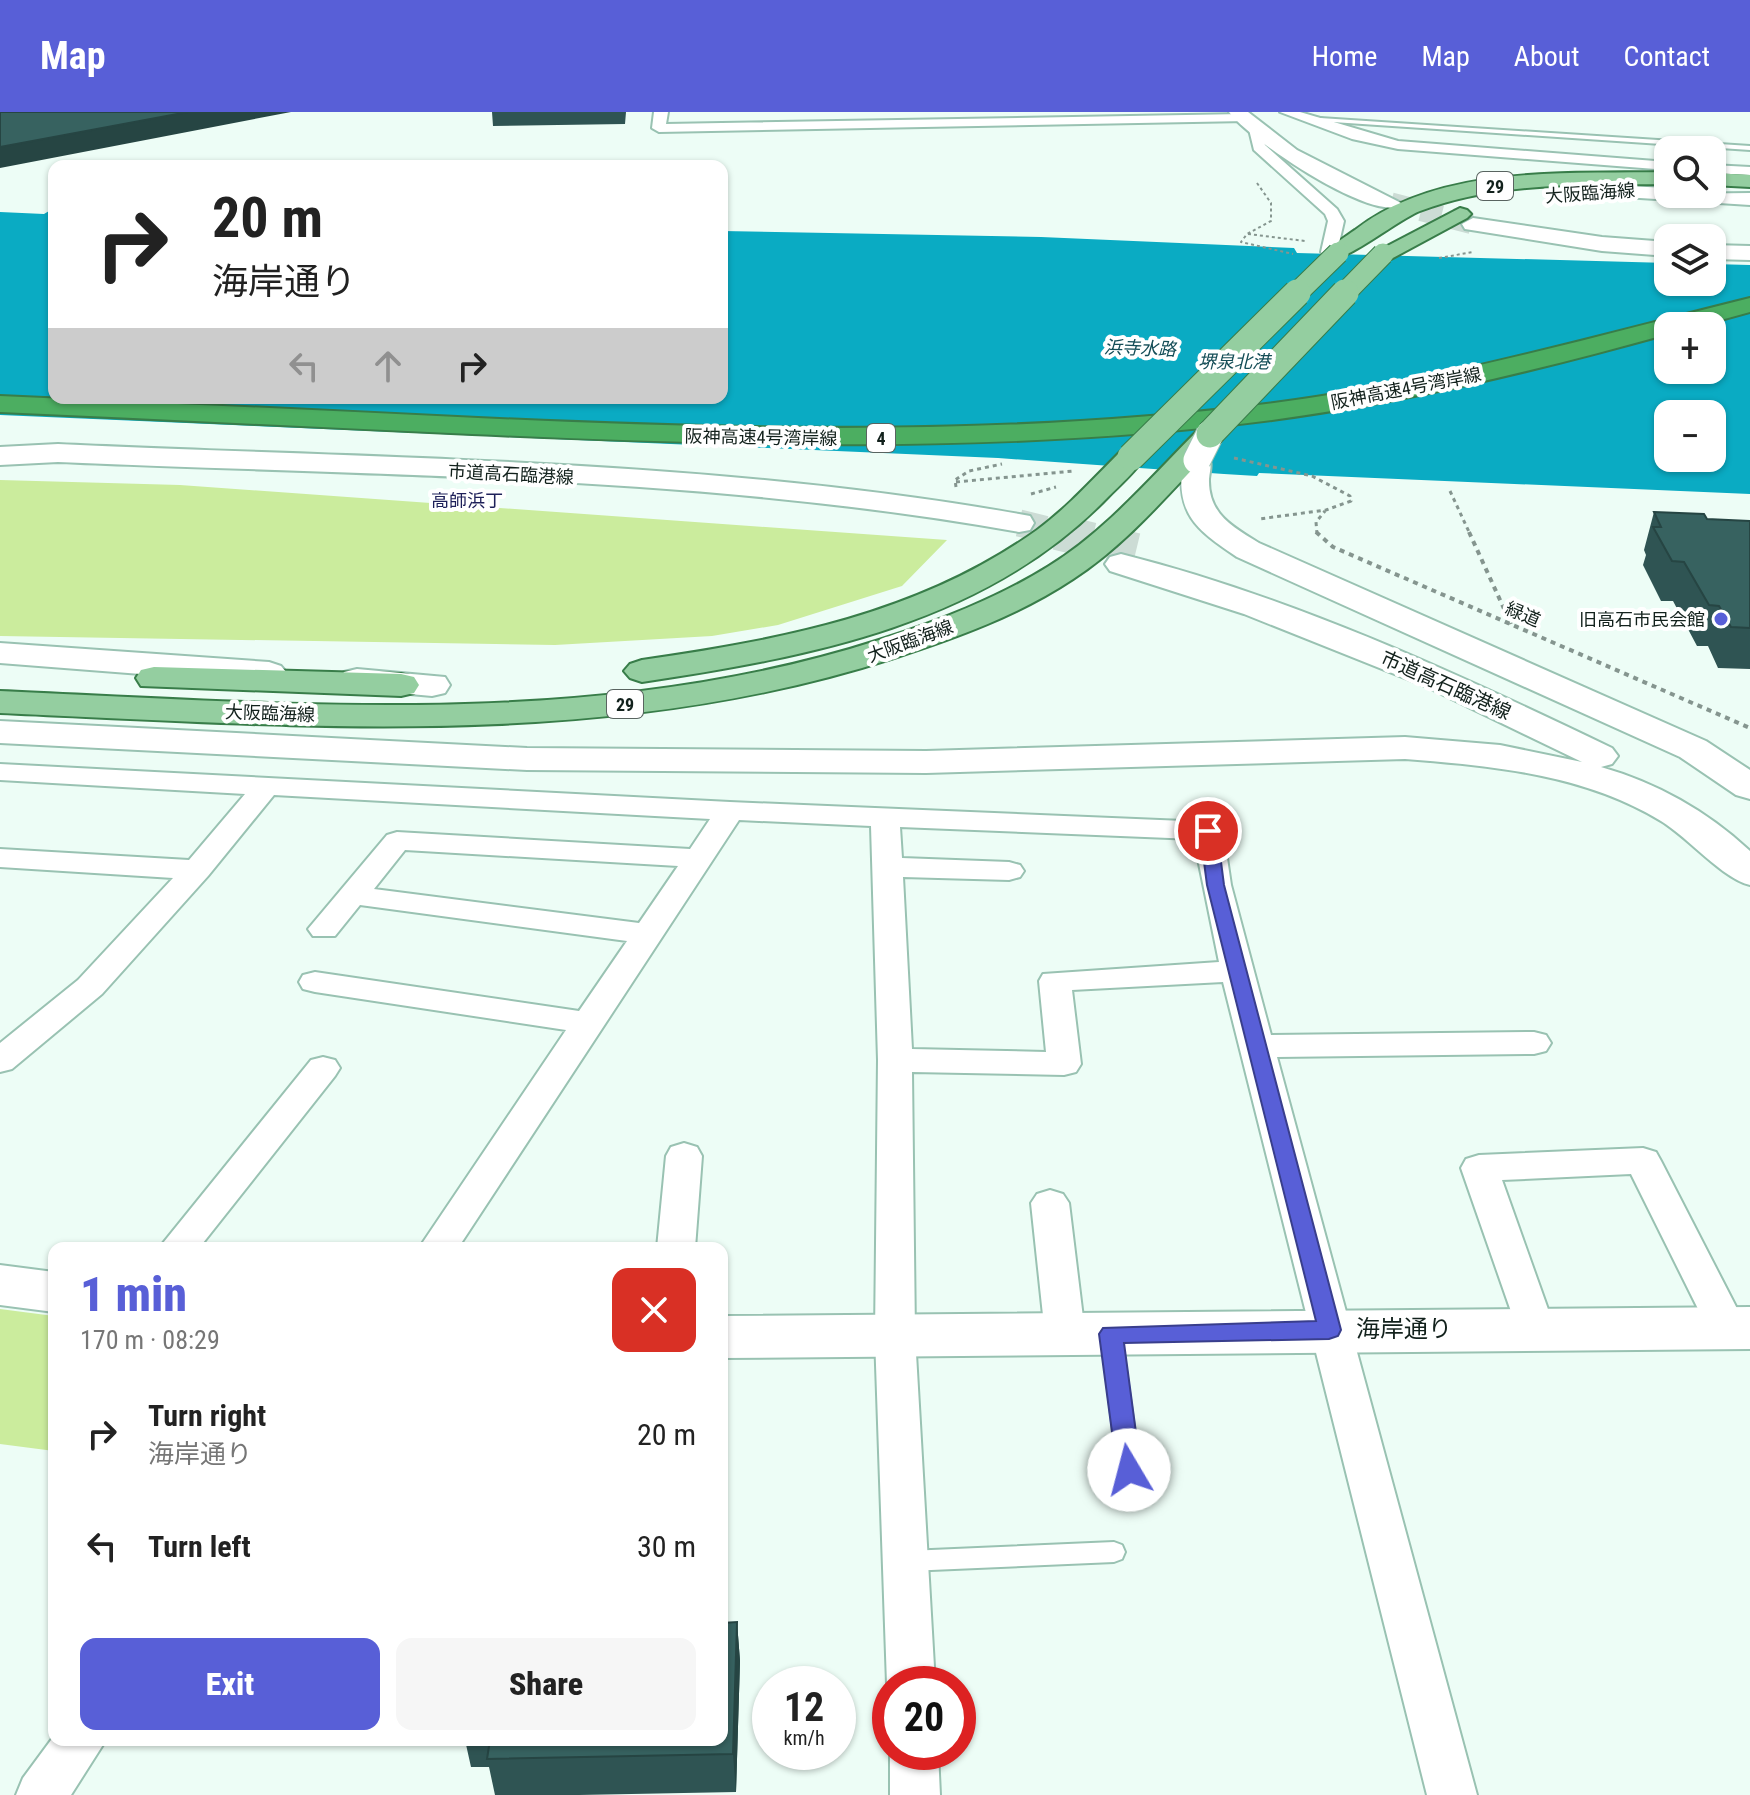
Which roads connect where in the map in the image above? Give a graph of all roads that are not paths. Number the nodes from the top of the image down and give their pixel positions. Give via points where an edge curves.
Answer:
1 (661, 112) edge
2 (1270, 112) edge
3 (1287, 112) edge
4 (1245, 118) edge
5 (1303, 119) junction
6 (1750, 148) edge
7 (1654, 165) edge
8 (1726, 170) edge
9 (1750, 171) edge
10 (1654, 179) edge
11 (1726, 180) edge
12 (1750, 181) edge
13 (1654, 189) edge
14 (1584, 190) junction
15 (1726, 190) edge
16 (1750, 191) edge
17 (1750, 199) edge
18 (1654, 241) edge
19 (1726, 244) edge
20 (1750, 245) edge
21 (1654, 248) edge
22 (1328, 249) junction
23 (1726, 252) edge
24 (1750, 253) edge
25 (1750, 288) edge
26 (1750, 305) edge
27 (0, 391) edge
28 (48, 393) edge
29 (0, 404) edge
30 (298, 404) edge
31 (1197, 452) junction
32 (0, 456) edge
33 (0, 470) edge
34 (0, 653) edge
35 (0, 671) edge
36 (432, 685) junction
37 (0, 702) edge
38 (0, 732) edge
39 (0, 772) edge
40 (268, 784) junction
41 (1749, 802) edge
42 (1700, 804) junction
43 (730, 811) junction
44 (885, 818) junction
45 (1750, 848) edge
46 (0, 858) edge
47 (699, 858) junction
48 (887, 867) junction
49 (197, 870) junction
50 (1009, 871) dead end
51 (1750, 873) edge
52 (353, 895) junction
53 (324, 929) dead end
54 (649, 934) junction
55 (1237, 971) junction
56 (315, 982) dead end
57 (589, 1023) junction
58 (1534, 1043) dead end
59 (1258, 1046) junction
60 (3, 1056) edge
61 (895, 1060) junction
62 (323, 1068) dead end
63 (684, 1156) dead end
64 (1050, 1203) dead end
65 (183, 1242) edge
66 (442, 1242) edge
67 (677, 1242) edge
68 (0, 1285) edge
69 (48, 1291) edge
70 (1739, 1328) edge
71 (1535, 1329) junction
72 (1329, 1330) junction
73 (1088, 1334) junction
74 (895, 1336) junction
75 (728, 1337) edge
76 (1129, 1470) dead end
77 (1114, 1552) dead end
78 (907, 1561) junction
79 (910, 1666) edge
80 (77, 1746) edge
81 (914, 1770) edge
82 (41, 1795) edge
83 (915, 1795) edge
84 (1452, 1795) edge

1 - 4 street via 659,128
2 - 4 street via 1342,170 1399,201 1309,166
3 - 5 street
4 - 22 street via 1259,147 1332,212 1336,221
5 - 6 lane
5 - 7 street via 1413,147
8 - 9 street
10 - 22 main road, 大阪臨海線 / 29 via 1502,185 1454,194 1388,216
11 - 12 main road
13 - 14 main road, 大阪臨海線 / 29
14 - 17 street
14 - 31 main road, 大阪臨海線 / 29, bridge via 1457,215 1383,254
15 - 16 main road
18 - 21 street via 1480,222
19 - 20 street
22 - 36 main road, 大阪臨海線 / 29, bridge via 1131,457 1046,538 931,603 816,639 684,665 598,677
23 - 24 street
25 - 30 highway, 阪神高速4号湾岸線 / 4, bridge via 1401,374 1253,398 1086,415 907,423 732,422
26 - 29 highway, 阪神高速4号湾岸線 / 4, bridge via 1502,369 1357,399 1030,433 810,439 695,436
27 - 28 highway
31 - 37 main road, 大阪臨海線 / 29 via 1080,560 1038,586 887,652 808,674 624,704 498,712 305,715
31 - 41 street via 1192,489 1199,512 1248,550 1693,749
32 - 33 street, 市道高石臨港線 via 58,453 743,484 901,502 1012,529 708,498 511,486
34 - 36 street
35 - 36 main road, 大阪臨海線 / 29
38 - 51 street via 527,759 926,762 1405,748 1479,753 1543,761 1611,782 1674,811
39 - 40 street
40 - 43 street
40 - 49 street
41 - 42 street
41 - 42 street, 市道高石臨港線 via 1669,757 1299,601 1214,570 1129,558 1440,679
42 - 45 street, 市道高石臨港線
43 - 44 street
43 - 47 street
44 - 48 street
44 - 55 street via 1208,831
46 - 49 street
47 - 52 street via 397,841
47 - 54 street
48 - 50 street
48 - 61 street
49 - 60 street via 90,987
52 - 53 street
52 - 54 street
54 - 57 street
55 - 59 street
55 - 61 street via 1055,981 1064,1064
56 - 57 street
57 - 66 street
58 - 59 street
59 - 72 street
61 - 74 street
62 - 65 street
63 - 67 street
64 - 73 street
68 - 69 street
70 - 71 street, 海岸通り
70 - 71 street via 1643,1161 1479,1168
71 - 72 street, 海岸通り
72 - 73 street, 海岸通り
72 - 84 street
73 - 74 street, 海岸通り
73 - 76 lane
74 - 75 street, 海岸通り
74 - 78 street
77 - 78 lane
78 - 79 street
80 - 82 street
81 - 83 street

